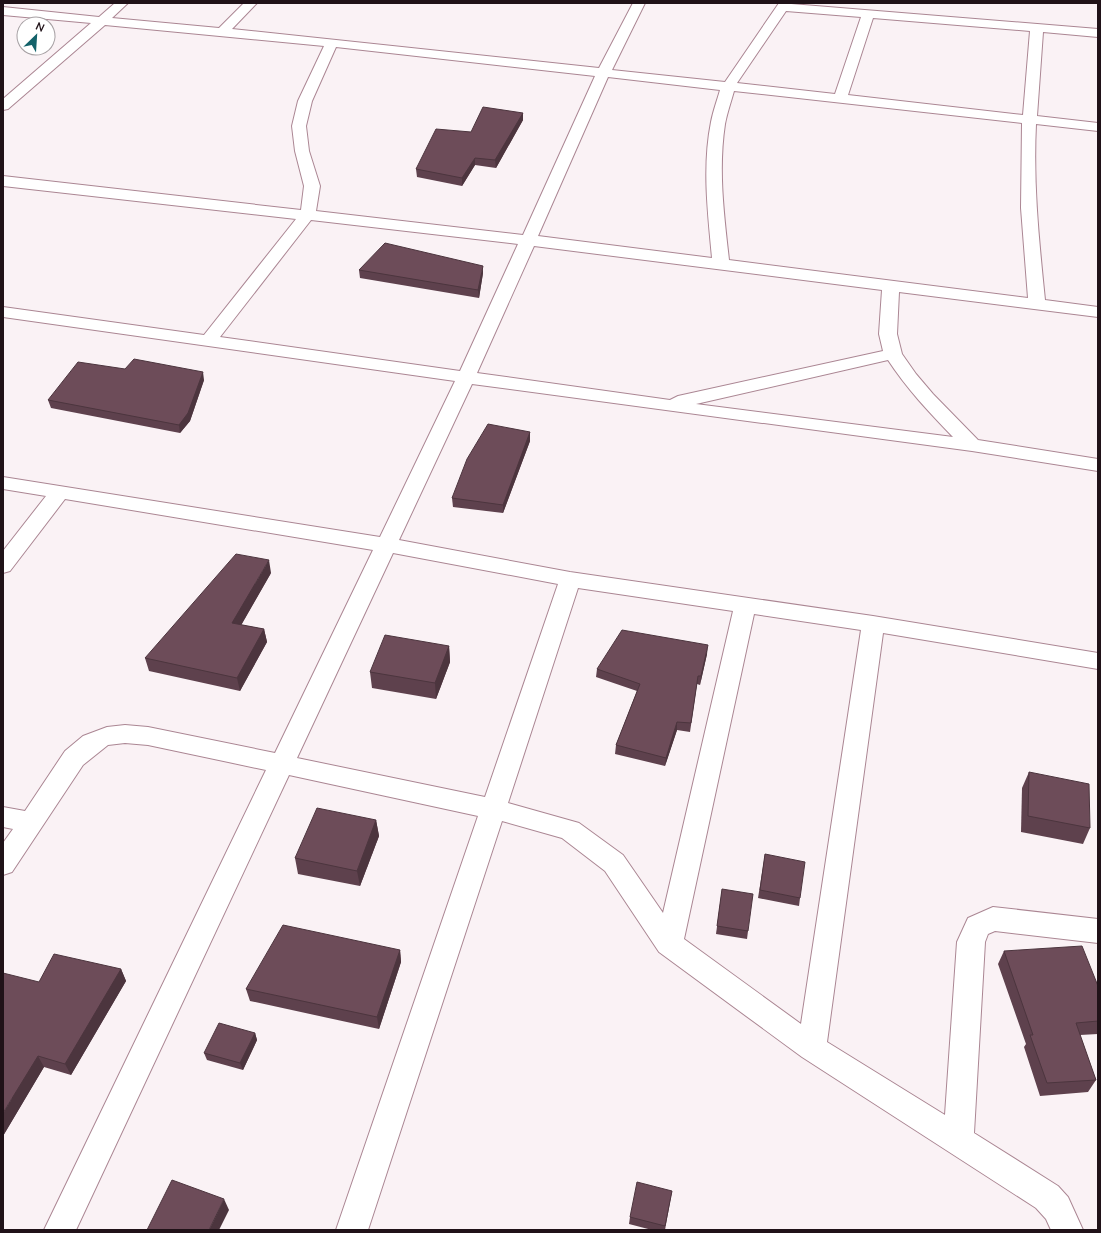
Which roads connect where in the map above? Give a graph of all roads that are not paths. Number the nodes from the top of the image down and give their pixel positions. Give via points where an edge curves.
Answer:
1 (122, 3) edge
2 (251, 3) edge
3 (639, 3) edge
4 (895, 3) edge
5 (784, 5) edge
6 (3, 11) edge
7 (868, 15) junction
8 (891, 16) junction
9 (103, 20) junction
10 (1037, 29) junction
11 (223, 31) junction
12 (1098, 33) edge
13 (332, 42) junction
14 (602, 74) junction
15 (728, 87) junction
16 (840, 100) junction
17 (3, 106) edge
18 (1028, 120) junction
19 (1098, 128) edge
20 (3, 181) edge
21 (308, 214) junction
22 (528, 240) junction
23 (721, 264) junction
24 (891, 286) junction
25 (1038, 304) junction
26 (3, 312) edge
27 (1098, 312) edge
28 (208, 341) junction
29 (893, 354) junction
30 (466, 378) junction
31 (663, 405) junction
32 (972, 446) junction
33 (1098, 465) edge
34 (3, 483) edge
35 (60, 493) junction
36 (386, 545) junction
37 (3, 566) edge
38 (570, 579) junction
39 (745, 606) junction
40 (873, 624) junction
41 (1098, 661) edge
42 (282, 764) junction
43 (494, 809) junction
44 (3, 817) edge
45 (30, 822) junction
46 (3, 864) edge
47 (1098, 930) edge
48 (669, 944) junction
49 (812, 1048) junction
50 (958, 1140) junction
51 (1073, 1228) edge
52 (60, 1230) edge
53 (352, 1230) edge

1 - 9 street
2 - 11 street
3 - 14 street
4 - 8 street
5 - 7 street
5 - 15 street
6 - 9 street
7 - 8 street
7 - 16 street
8 - 10 street
9 - 11 street
9 - 17 street
10 - 12 street
10 - 18 street
11 - 13 street
13 - 14 street
13 - 21 street via 306,101 299,126 302,151 312,186
14 - 15 street
14 - 22 street
15 - 16 street
15 - 23 street via 718,123 714,163
16 - 18 street
18 - 19 street
18 - 25 street via 1028,196
20 - 21 street
21 - 22 street
21 - 28 street
22 - 23 street
22 - 30 street
23 - 24 street
24 - 25 street
24 - 29 street via 888,334
25 - 27 street
26 - 28 street
28 - 30 street
29 - 31 street
29 - 32 street via 926,398
30 - 31 street
30 - 36 street
31 - 32 street
32 - 33 street
34 - 35 street
35 - 36 street
35 - 37 street
36 - 38 street
36 - 42 street
38 - 39 street
38 - 43 street
39 - 40 street
39 - 48 street
40 - 41 street
40 - 49 street
42 - 43 street
42 - 45 street via 148,736 104,735 88,744 74,758
42 - 52 street
43 - 48 street via 570,830 614,863
43 - 53 street
44 - 45 street
45 - 46 street
47 - 50 street via 993,919 978,926 971,942
48 - 49 street
49 - 50 street
50 - 51 street via 1047,1197

